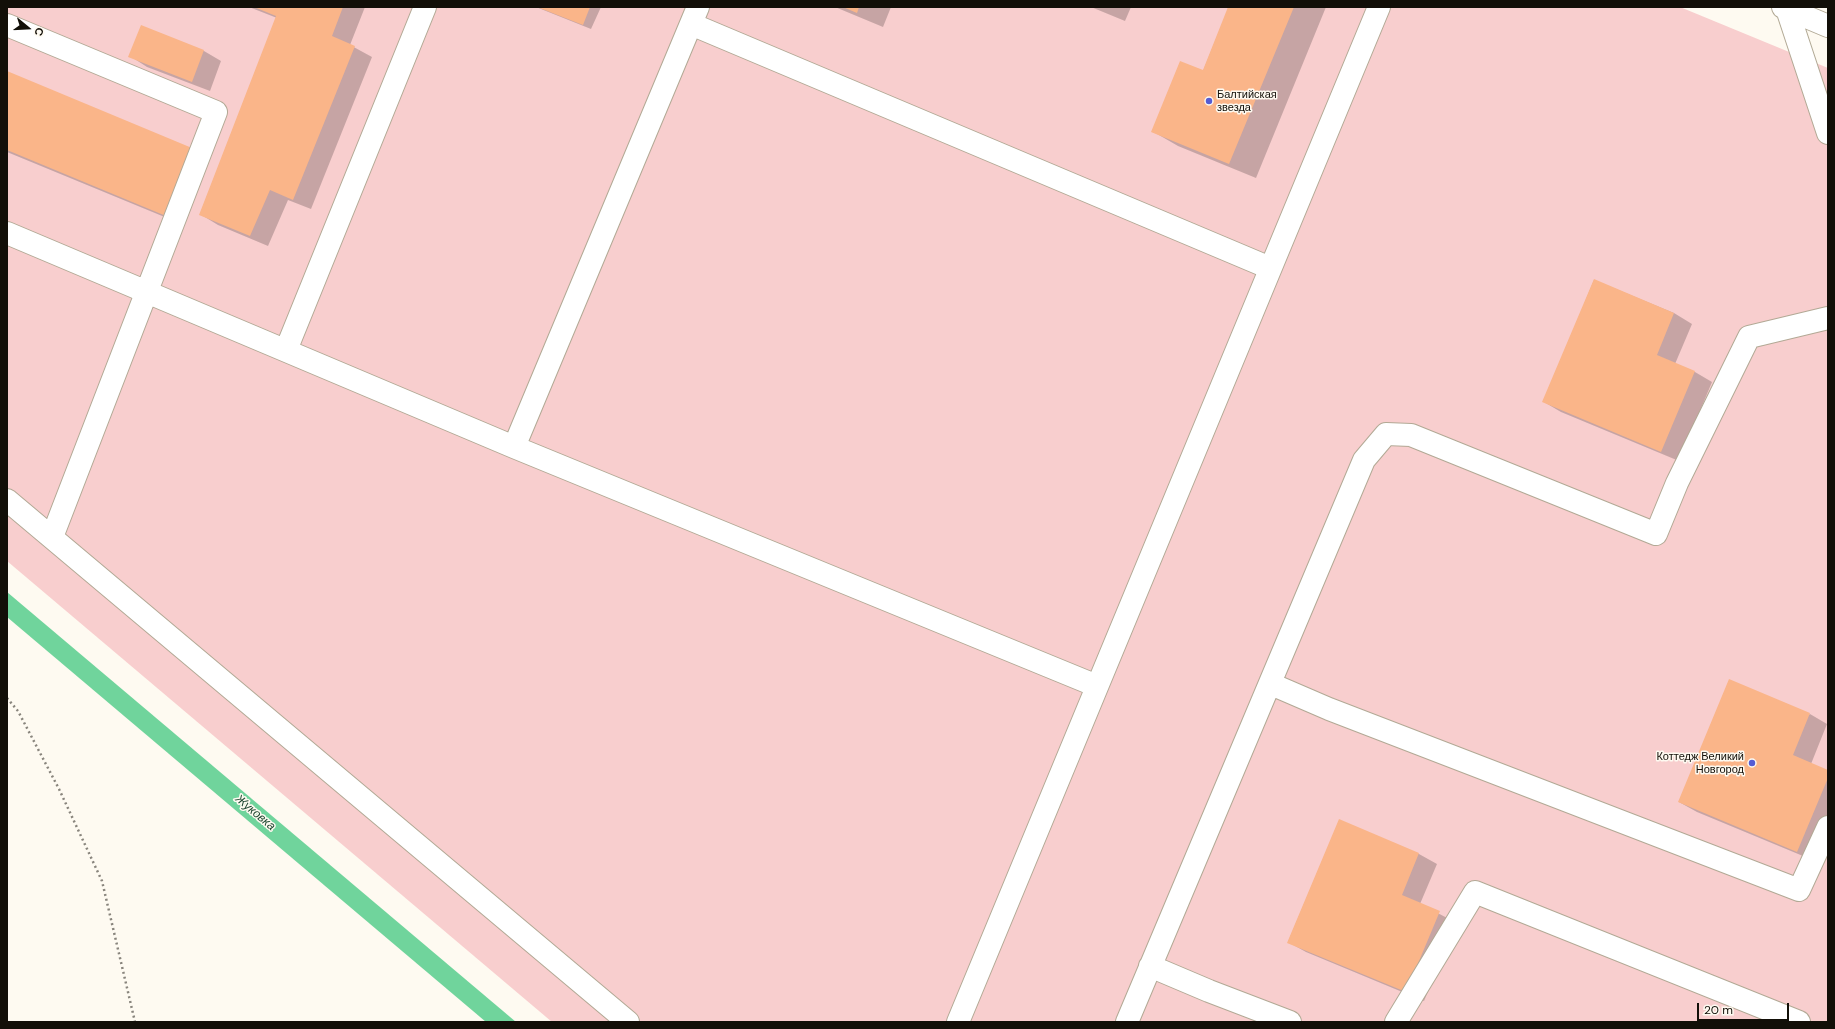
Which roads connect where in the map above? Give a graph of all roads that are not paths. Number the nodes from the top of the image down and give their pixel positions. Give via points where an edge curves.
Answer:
1 (425, 7) edge
2 (1379, 7) edge
3 (1785, 8) edge
4 (694, 16) edge
5 (7, 25) edge
6 (1828, 26) edge
7 (1828, 133) edge
8 (7, 233) edge
9 (1270, 268) junction
10 (147, 293) junction
11 (1828, 318) edge
12 (286, 350) junction
13 (514, 447) junction
14 (7, 500) edge
15 (52, 537) junction
16 (1271, 684) junction
17 (1097, 686) junction
18 (1828, 827) edge
19 (1150, 966) junction
20 (628, 1022) edge
21 (958, 1022) edge
22 (1127, 1022) edge
23 (1290, 1022) edge
24 (1396, 1022) edge
25 (1799, 1022) edge

1 - 12 lane
2 - 9 lane
3 - 6 lane
3 - 7 lane
4 - 9 lane
4 - 13 lane
5 - 10 lane via 216,112
8 - 10 lane
9 - 17 lane
10 - 12 lane
10 - 15 lane
11 - 16 lane via 1749,337 1656,534 1411,435 1386,434 1364,460
12 - 13 lane
13 - 17 lane
14 - 15 lane
15 - 20 lane
16 - 18 lane via 1329,709 1799,890
16 - 19 lane
17 - 21 lane
19 - 22 lane
19 - 23 lane
24 - 25 lane via 1475,892

